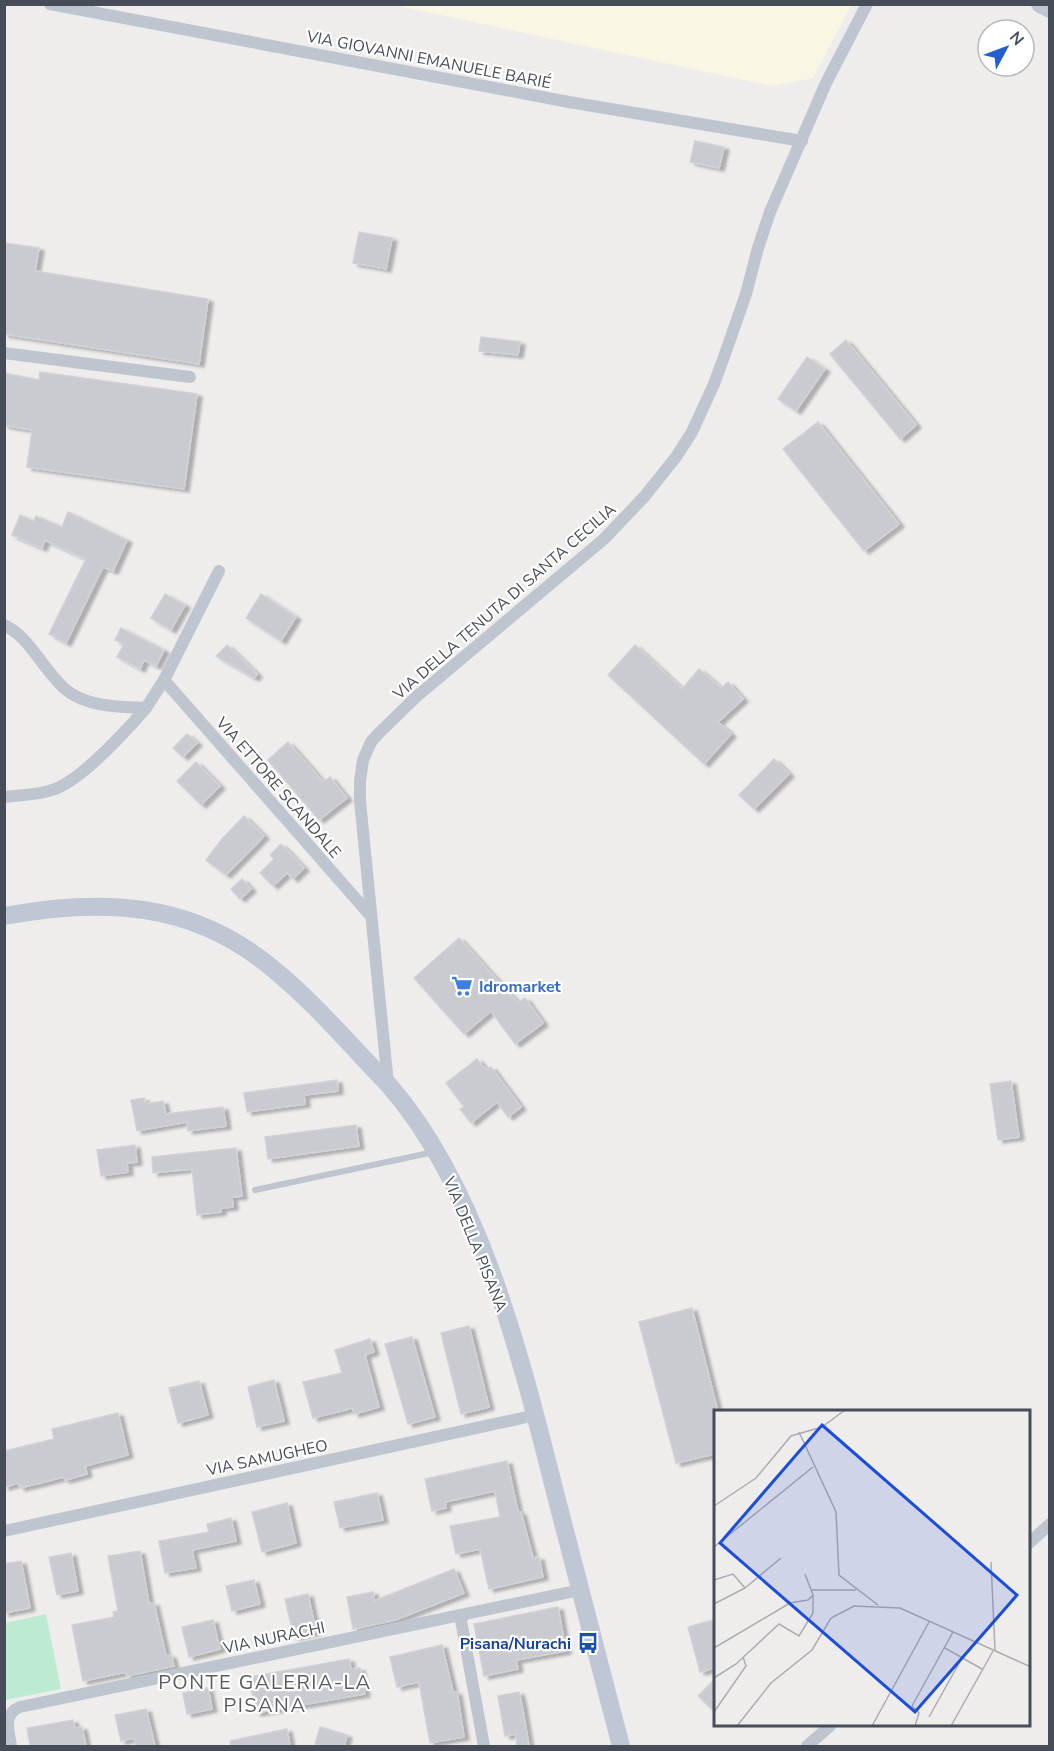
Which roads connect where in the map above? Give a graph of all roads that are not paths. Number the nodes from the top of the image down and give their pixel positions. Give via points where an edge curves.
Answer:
1 (50, 4) edge
2 (867, 4) edge
3 (1040, 4) edge
4 (1050, 9) edge
5 (802, 141) junction
6 (4, 353) edge
7 (190, 377) dead end
8 (219, 571) dead end
9 (4, 625) edge
10 (164, 680) junction
11 (146, 708) junction
12 (4, 797) edge
13 (370, 915) junction
14 (4, 916) edge
15 (388, 1084) junction
16 (436, 1151) junction
17 (255, 1190) dead end
18 (536, 1415) junction
19 (1050, 1524) edge
20 (4, 1531) edge
21 (1030, 1543) edge
22 (580, 1590) junction
23 (460, 1615) junction
24 (828, 1727) edge
25 (11, 1746) edge
26 (484, 1746) edge
27 (621, 1746) edge
28 (807, 1746) edge

1 - 5 street, VIA GIOVANNI EMANUELE BARIÉ via 569,102
2 - 5 street, VIA DELLA TENUTA DI SANTA CECILIA via 826,83
3 - 4 main road
5 - 13 street, VIA DELLA TENUTA DI SANTA CECILIA via 763,231 746,294 714,384 676,457 604,539 416,697 371,742 363,760 360,790
6 - 7 street
8 - 10 street
9 - 11 street via 20,635 71,693 100,704
10 - 11 street
10 - 13 street, VIA ETTORE SCANDALE
11 - 12 street via 70,782 49,791
13 - 15 street, VIA DELLA TENUTA DI SANTA CECILIA
14 - 15 main road, VIA DELLA PISANA via 109,905 154,910 206,927 234,941 279,974
15 - 16 main road, VIA DELLA PISANA
16 - 17 lane
16 - 18 main road, VIA DELLA PISANA via 489,1269
18 - 20 street, VIA SAMUGHEO
18 - 22 main road, VIA DELLA PISANA
19 - 21 street
22 - 23 street, VIA NURACHI
22 - 27 main road, VIA DELLA PISANA
23 - 25 street, VIA NURACHI via 20,1707 8,1720
23 - 26 street
24 - 28 street

